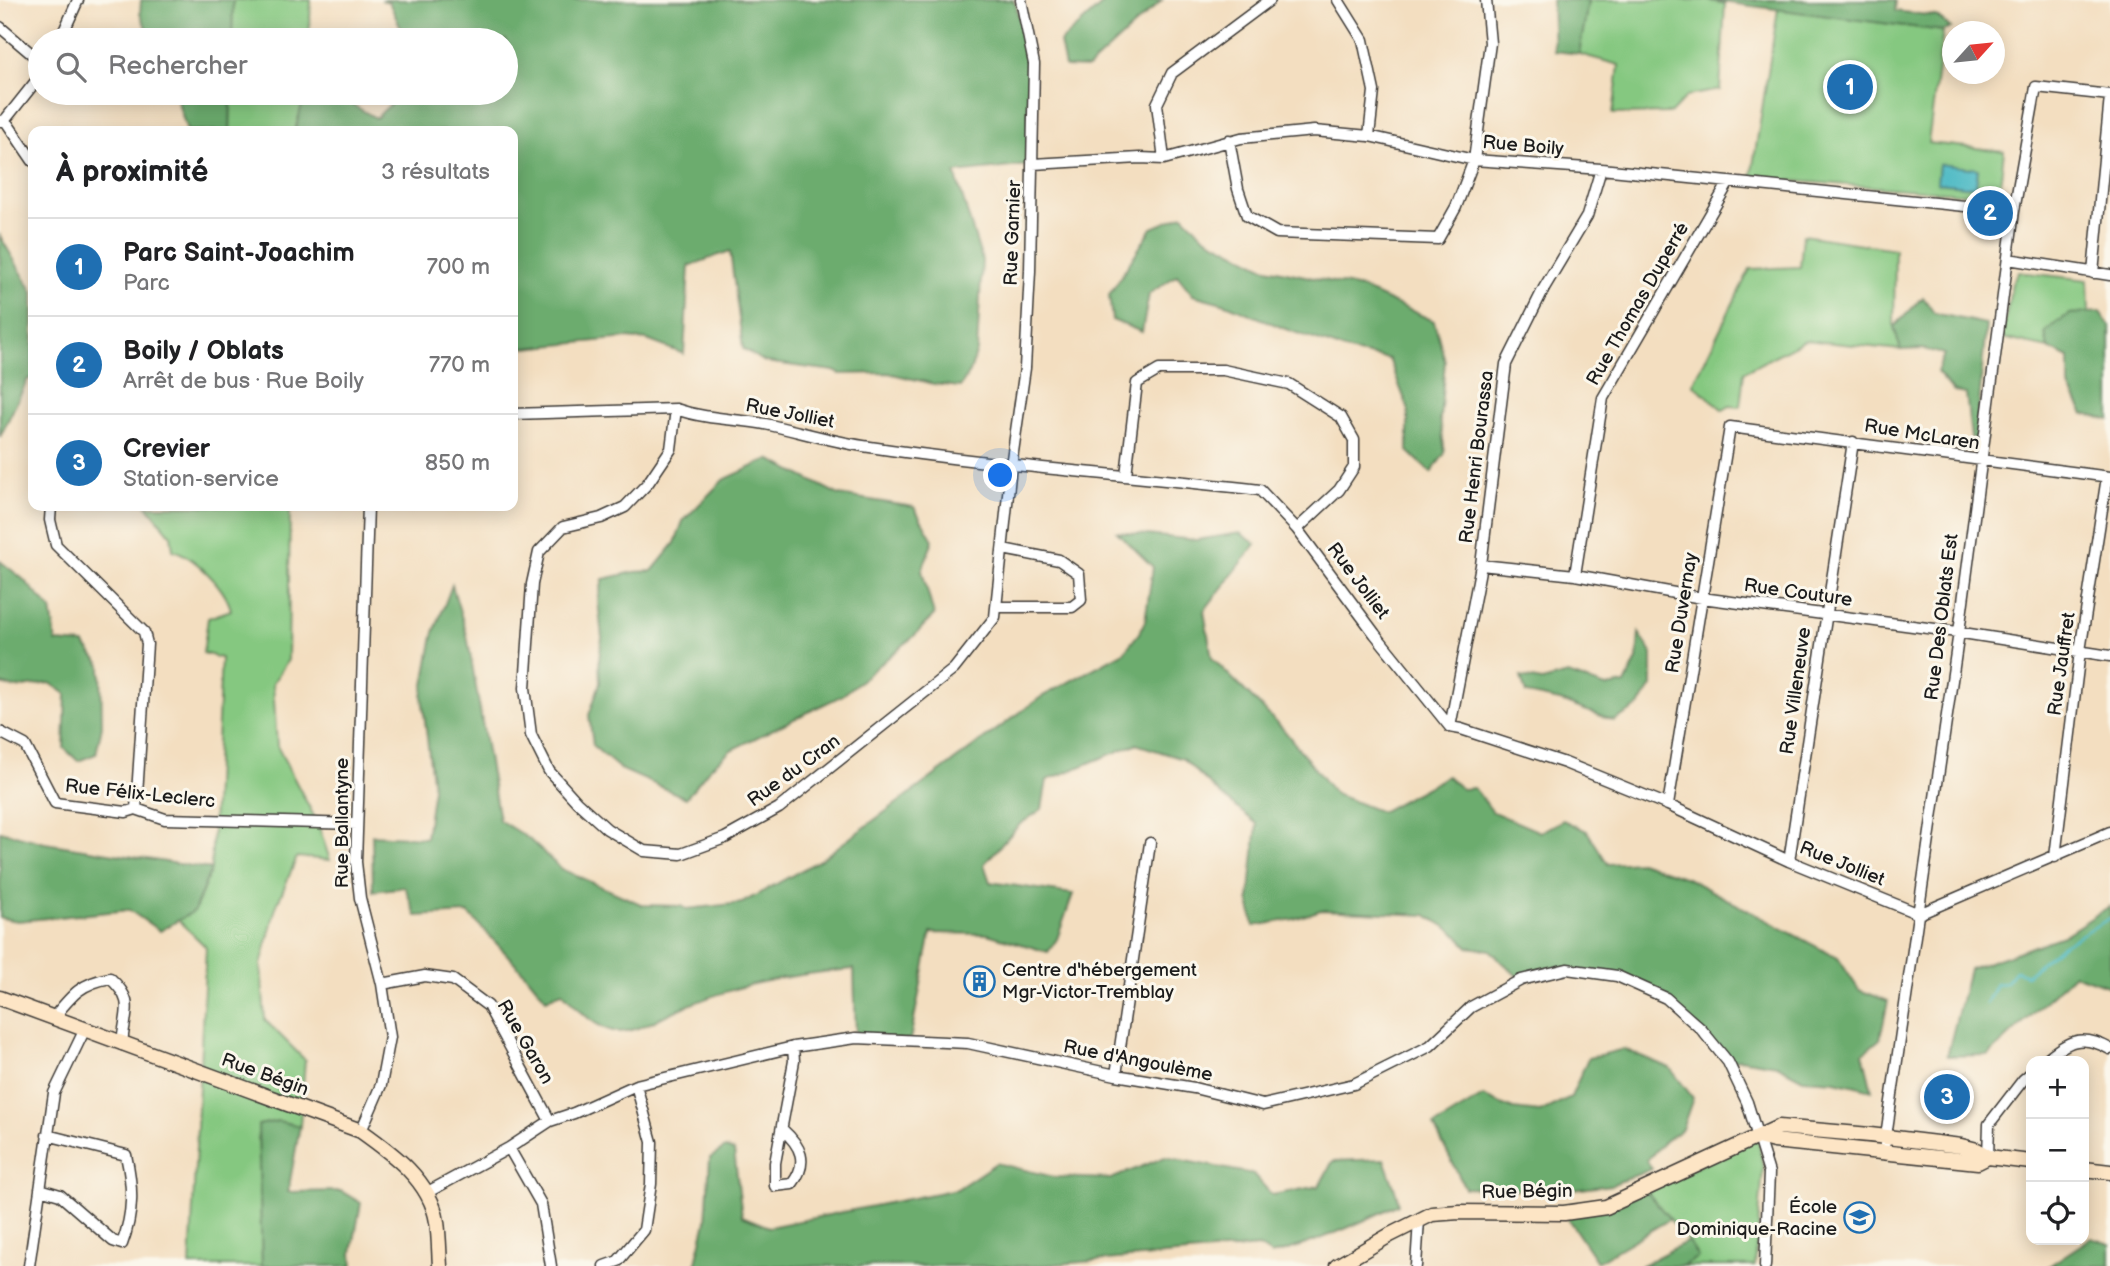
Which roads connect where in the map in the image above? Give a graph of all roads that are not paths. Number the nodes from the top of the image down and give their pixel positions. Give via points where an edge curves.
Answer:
1 (78, 0) edge
2 (1022, 0) edge
3 (1270, 0) edge
4 (1338, 0) edge
5 (1486, 0) edge
6 (0, 27) edge
7 (65, 28) edge
8 (28, 51) edge
9 (28, 90) edge
10 (2110, 97) edge
11 (2, 120) edge
12 (1369, 136) junction
13 (1228, 140) junction
14 (28, 154) edge
15 (1164, 159) junction
16 (1474, 159) junction
17 (1033, 164) junction
18 (1601, 169) junction
19 (1729, 182) junction
20 (2014, 211) junction
21 (2008, 259) junction
22 (2093, 273) junction
23 (2110, 275) edge
24 (676, 409) junction
25 (518, 414) edge
26 (1730, 427) joint
27 (1853, 442) junction
28 (1980, 461) junction
29 (1011, 467) junction
30 (1126, 475) junction
31 (2109, 477) edge
32 (51, 511) edge
33 (368, 511) edge
34 (1297, 529) junction
35 (1003, 549) junction
36 (1482, 565) junction
37 (1575, 575) junction
38 (1702, 598) junction
39 (997, 607) junction
40 (1825, 614) junction
41 (1959, 632) junction
42 (2080, 651) junction
43 (2110, 656) edge
44 (1450, 727) junction
45 (0, 733) edge
46 (1668, 805) junction
47 (136, 809) junction
48 (357, 824) junction
49 (2110, 832) edge
50 (1150, 843) dead end
51 (2055, 857) junction
52 (1789, 861) junction
53 (1919, 914) junction
54 (382, 984) junction
55 (0, 998) edge
56 (54, 1017) junction
57 (84, 1031) junction
58 (122, 1045) junction
59 (793, 1047) junction
60 (2110, 1049) edge
61 (2050, 1056) edge
62 (1116, 1075) junction
63 (2026, 1077) edge
64 (636, 1085) junction
65 (550, 1121) junction
66 (782, 1129) junction
67 (361, 1131) junction
68 (47, 1135) junction
69 (1758, 1137) junction
70 (1885, 1144) junction
71 (509, 1148) junction
72 (1988, 1157) junction
73 (2026, 1161) edge
74 (2109, 1168) edge
75 (2089, 1169) edge
76 (40, 1189) junction
77 (426, 1194) junction
78 (1419, 1220) junction
79 (29, 1266) edge
80 (440, 1266) edge
81 (551, 1266) edge
82 (604, 1266) edge
83 (1337, 1266) edge
84 (1416, 1266) edge
85 (1765, 1266) edge

1 - 7 street
2 - 17 street, Rue Garnier via 1034,64
3 - 15 street via 1172,73 1157,104
4 - 12 street via 1366,53 1374,91
5 - 16 street via 1490,43
6 - 8 street
9 - 11 street
10 - 20 street, Rue Des Oblats Est via 2036,87
10 - 22 street
11 - 14 street
12 - 13 street, Rue Boily via 1314,131
12 - 16 street, Rue Boily
13 - 15 street, Rue Boily
13 - 16 street via 1247,216 1278,233 1438,239
15 - 17 street, Rue Boily
16 - 18 street, Rue Boily
17 - 29 street, Rue Garnier via 1025,368
18 - 19 street, Rue Boily
18 - 36 street, Rue Henri Bourassa via 1587,216 1506,364
19 - 20 street, Rue Boily
19 - 37 street, Rue Thomas Duperré via 1604,398
20 - 21 street, Rue Des Oblats Est
21 - 22 street
21 - 28 street, Rue Des Oblats Est
22 - 23 street
24 - 25 street, Rue Jolliet
24 - 29 street, Rue Jolliet via 859,446
24 - 39 street, Rue du Cran via 671,450 648,483 625,507 563,527 539,552 532,584 525,688 531,735 549,771 607,829 644,851 681,854 725,838 779,808 954,669 995,617
26 - 27 street, Rue McLaren
26 - 38 street, Rue Duvernay
27 - 28 street, Rue McLaren
27 - 40 street, Rue Villeneuve
28 - 31 street, Rue McLaren
28 - 41 street, Rue Des Oblats Est
29 - 30 street, Rue Jolliet
29 - 35 street, Rue du Cran
30 - 34 street, Rue Jolliet via 1260,490
30 - 34 street via 1137,383 1158,370 1223,370 1289,384 1342,416 1354,440 1354,467 1339,490
31 - 42 street, Rue Jauffret
32 - 47 street via 56,545 144,632 147,645
33 - 48 street, Rue Ballantyne
34 - 44 street, Rue Jolliet
35 - 39 street, Rue du Cran
35 - 39 street via 1059,560 1079,574 1081,600 1072,607
36 - 37 street, Rue Couture
36 - 44 street, Rue Henri Bourassa
37 - 38 street, Rue Couture
38 - 40 street, Rue Couture
38 - 46 street, Rue Duvernay
40 - 41 street, Rue Couture
40 - 52 street, Rue Villeneuve
41 - 42 street, Rue Couture
41 - 53 street, Rue Des Oblats Est
42 - 43 street, Rue Couture
42 - 51 street, Rue Jauffret
44 - 46 street, Rue Jolliet via 1565,763
45 - 47 street, Rue Félix-Leclerc via 25,745 55,803 126,812
46 - 52 street, Rue Jolliet
47 - 48 street, Rue Félix-Leclerc via 165,818
48 - 54 street, Rue Ballantyne via 359,898
49 - 51 street
50 - 62 street
51 - 53 street
52 - 53 street, Rue Jolliet
53 - 70 street, Rue Des Oblats Est
54 - 65 street, Rue Garon via 425,976 453,979 488,1006
54 - 67 street, Rue Ballantyne via 390,1037 381,1085
55 - 56 street, Rue Bégin
56 - 57 street, Rue Bégin
56 - 58 street via 92,981 110,978 124,991 128,1006
57 - 58 street, Rue Bégin
57 - 68 street via 54,1093
58 - 67 street, Rue Bégin
59 - 62 street, Rue d'Angoulème via 856,1038 968,1043
59 - 64 street, Rue d'Angoulème
59 - 66 street
60 - 61 street via 2094,1040 2065,1043
62 - 69 street, Rue d'Angoulème via 1263,1105 1354,1084 1430,1046 1471,1007 1521,980 1566,969 1617,976 1666,998 1701,1029 1728,1062
63 - 72 street via 1990,1124
64 - 65 street, Rue d'Angoulème
64 - 82 street via 652,1142 644,1230 618,1261
65 - 71 street, Rue d'Angoulème
66 - 66 street via 775,1163 775,1186 792,1184 801,1172 800,1152
67 - 77 street, Rue Bégin via 400,1159
68 - 76 street
68 - 76 street via 126,1155 132,1181 130,1222 122,1244 60,1195
69 - 70 street
69 - 78 street, Rue Bégin via 1606,1207 1564,1213 1432,1214
69 - 85 street, Rue d'Angoulème via 1769,1173
70 - 72 street via 1978,1162
71 - 77 street, Rue d'Angoulème
71 - 81 street via 541,1204
72 - 73 street
74 - 75 street
76 - 79 street
77 - 80 street, Rue Bégin via 437,1219
78 - 83 street, Rue Bégin
78 - 84 street

